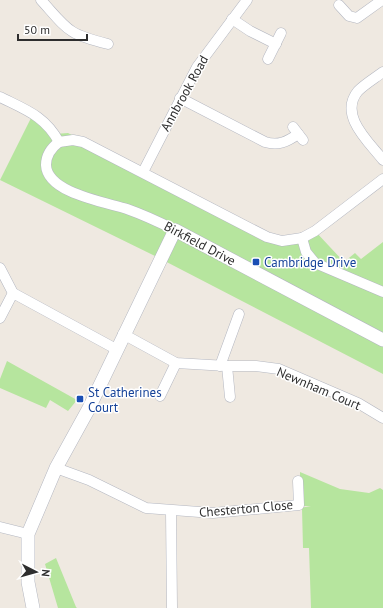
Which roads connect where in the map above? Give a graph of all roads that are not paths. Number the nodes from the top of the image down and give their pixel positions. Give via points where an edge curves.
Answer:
1 (41, 0) edge
2 (247, 0) edge
3 (382, 0) edge
4 (339, 5) dead end
5 (232, 19) junction
6 (281, 33) dead end
7 (108, 44) dead end
8 (276, 44) junction
9 (268, 59) dead end
10 (383, 72) edge
11 (0, 97) edge
12 (180, 98) junction
13 (298, 134) dead end
14 (59, 142) junction
15 (383, 160) edge
16 (142, 172) junction
17 (383, 179) edge
18 (175, 230) junction
19 (302, 238) junction
20 (0, 268) edge
21 (383, 292) edge
22 (13, 293) junction
23 (239, 314) dead end
24 (0, 318) edge
25 (123, 334) junction
26 (383, 340) edge
27 (116, 349) junction
28 (176, 363) junction
29 (224, 366) junction
30 (160, 396) dead end
31 (230, 397) dead end
32 (383, 418) edge
33 (56, 468) junction
34 (298, 481) dead end
35 (171, 511) junction
36 (0, 527) edge
37 (28, 534) junction
38 (33, 608) edge
39 (172, 608) edge

1 - 7 street via 68,30
2 - 5 street, Annbrook Road
3 - 4 street via 357,18 349,16
5 - 8 street
5 - 12 street, Annbrook Road via 205,55
6 - 8 street
8 - 9 street
10 - 15 street via 358,92 352,113 357,128
11 - 14 street via 44,121 53,130
12 - 13 street via 265,142 282,143
12 - 16 street, Annbrook Road
14 - 16 street via 79,141
14 - 18 street, Birkfield Drive via 51,150 46,163 49,176 55,183 73,192 148,216
16 - 19 street via 268,237 282,241
17 - 19 street
18 - 25 street
18 - 26 street, Birkfield Drive
19 - 21 street via 308,256 315,263
20 - 22 street
22 - 24 street
22 - 27 street
23 - 29 street
25 - 27 street
25 - 28 street, Newnham Court
27 - 33 street via 88,410
28 - 29 street, Newnham Court
28 - 30 street
29 - 31 street
29 - 32 street, Newnham Court via 279,369 358,402
33 - 35 street, Chesterton Close via 89,480 146,508
33 - 37 street
34 - 35 street, Chesterton Close via 298,505 213,513
35 - 39 street
36 - 37 street
37 - 38 street via 28,582

